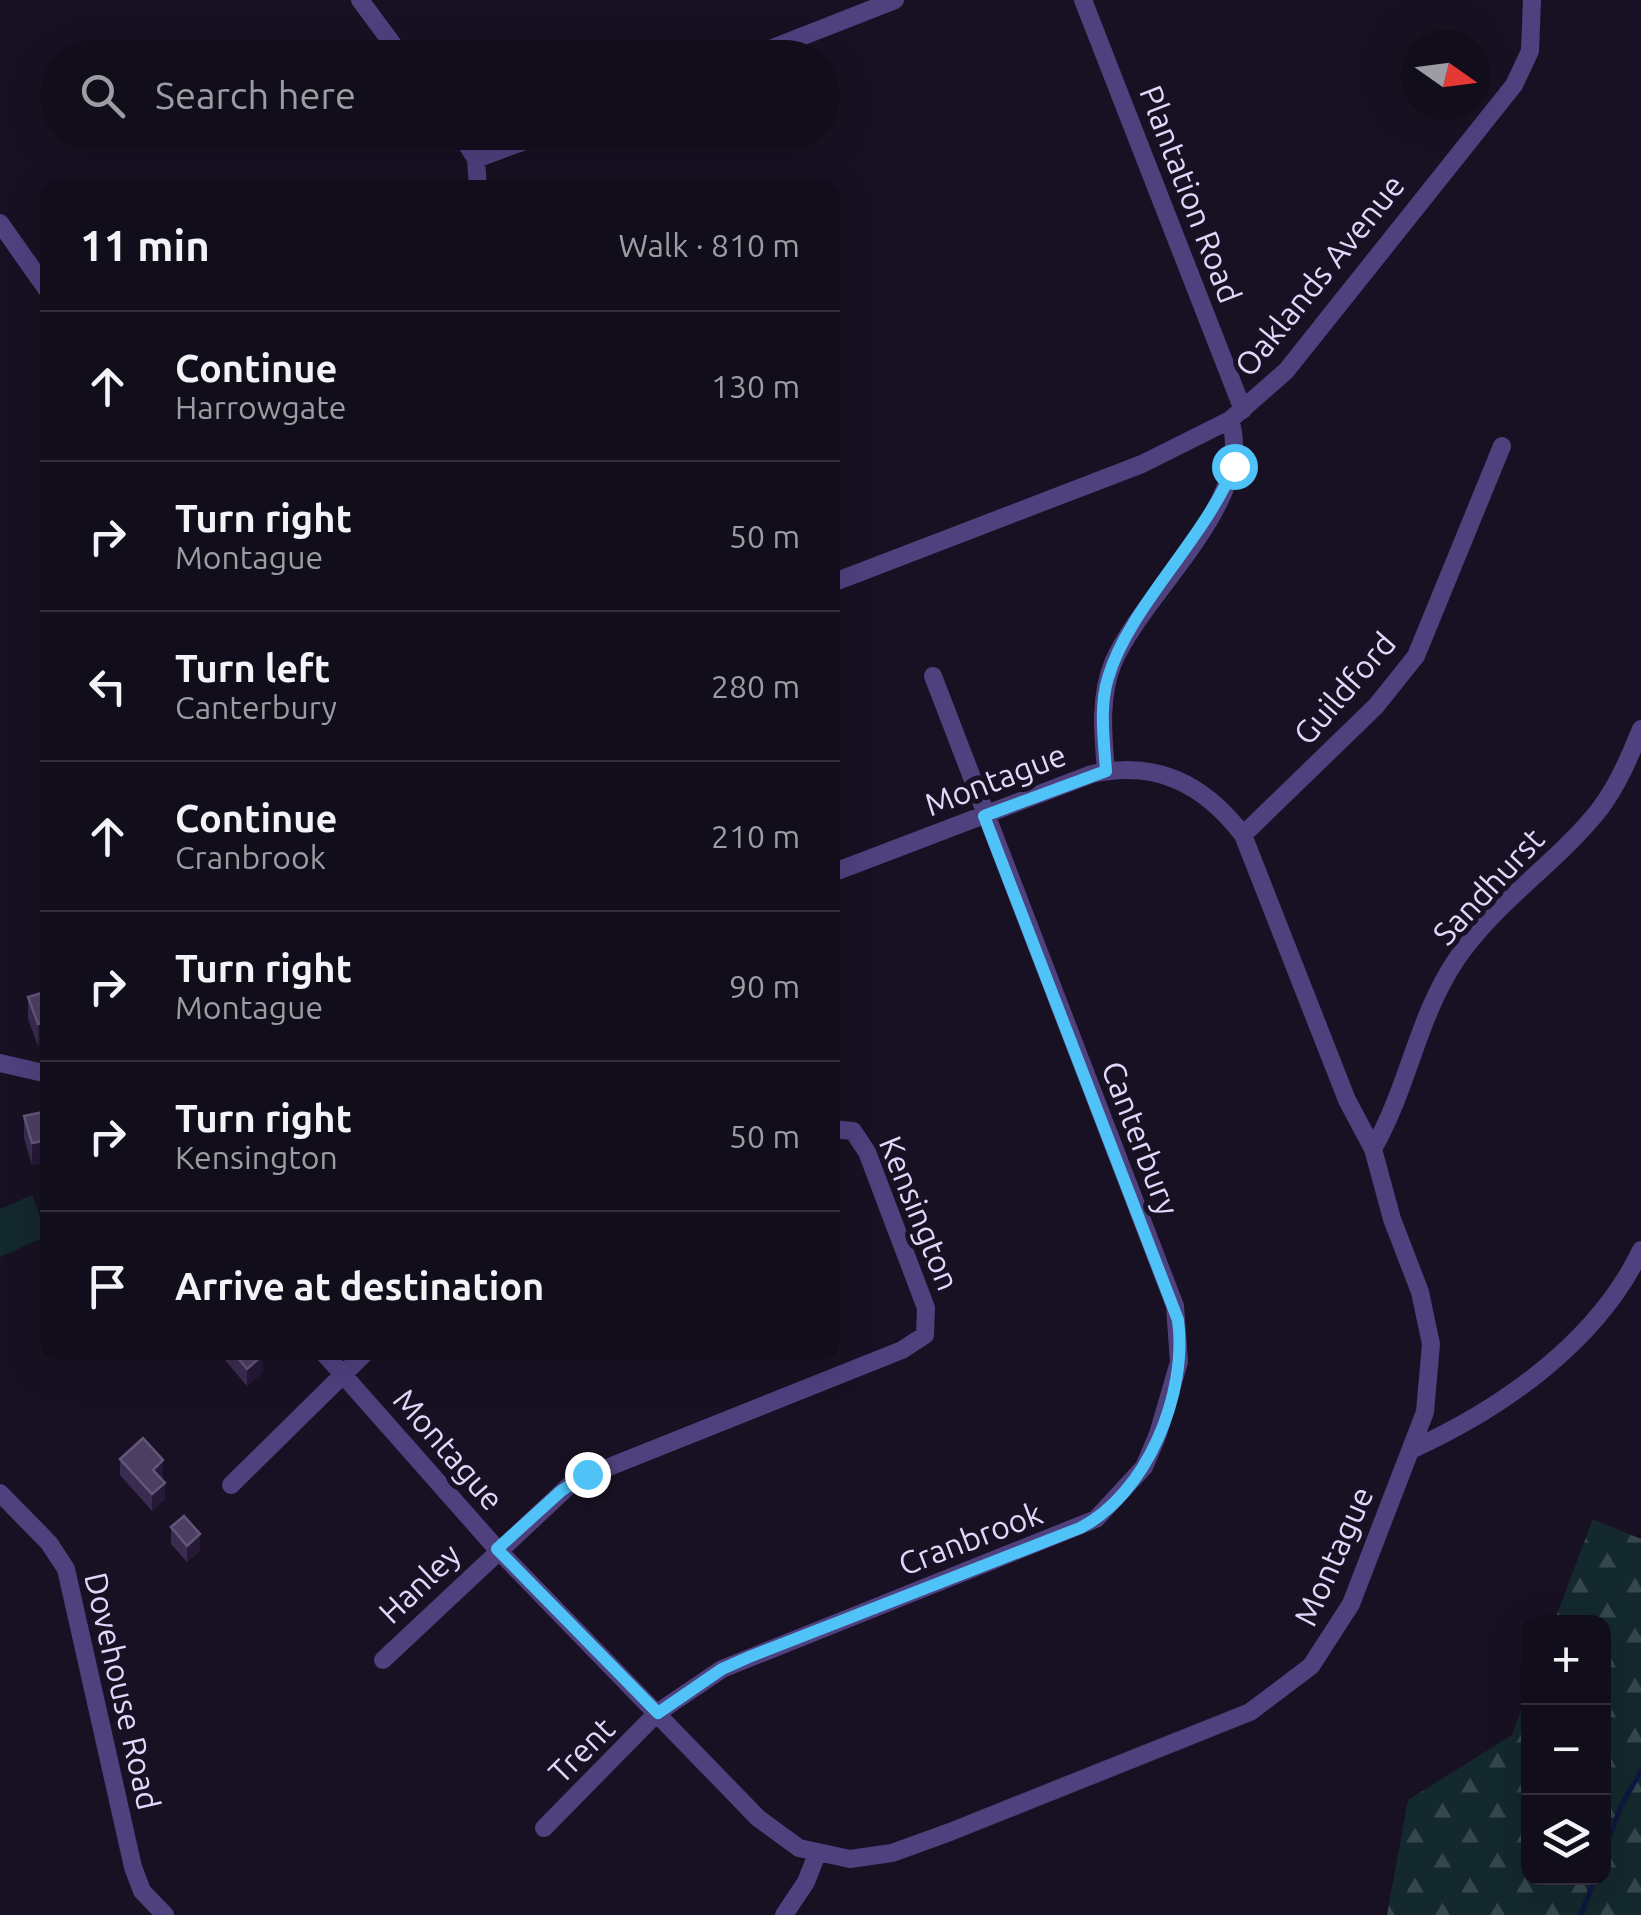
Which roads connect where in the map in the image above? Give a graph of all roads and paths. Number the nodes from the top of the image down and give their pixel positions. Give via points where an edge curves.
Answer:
1 (360, 0) edge
2 (895, 0) edge
3 (1083, 0) edge
4 (1532, 0) edge
5 (390, 40) edge
6 (793, 40) edge
7 (470, 150) edge
8 (500, 150) edge
9 (476, 159) junction
10 (477, 180) edge
11 (0, 223) edge
12 (40, 280) edge
13 (1236, 415) junction
14 (1502, 446) dead end
15 (840, 579) edge
16 (933, 676) dead end
17 (1641, 729) edge
18 (1106, 771) junction
19 (984, 816) junction
20 (1243, 836) junction
21 (840, 870) edge
22 (0, 1063) edge
23 (40, 1072) edge
24 (840, 1130) edge
25 (1373, 1149) junction
26 (1641, 1250) edge
27 (330, 1360) edge
28 (358, 1360) edge
29 (343, 1374) junction
30 (1413, 1449) junction
31 (1132, 1483) joint
32 (230, 1486) dead end
33 (0, 1493) edge
34 (497, 1549) junction
35 (383, 1660) dead end
36 (658, 1713) junction
37 (544, 1828) dead end
38 (817, 1854) junction
39 (165, 1915) edge
40 (784, 1915) edge

1 - 5 street
2 - 6 street
3 - 13 street, Plantation Road
4 - 13 street, Oaklands Avenue via 1528,60 1514,85 1293,362
7 - 9 street
8 - 9 street
9 - 10 street
11 - 12 street
13 - 15 street, Oaklands Avenue via 1106,478
13 - 18 street, Plantation Road via 1237,447 1227,484 1110,673 1103,718
14 - 20 street, Guildford via 1416,656 1376,706
16 - 19 street, Canterbury
17 - 25 street, Sandhurst via 1601,808 1454,963
18 - 19 street, Montague
18 - 20 street, Montague via 1156,771 1194,786
19 - 21 street, Montague
19 - 31 street, Canterbury via 1178,1320 1173,1386
20 - 25 street, Montague via 1347,1100
22 - 23 street
24 - 34 street, Kensington via 853,1131 866,1152 926,1308 925,1335 902,1350 609,1463 574,1481
25 - 30 street, Montague via 1432,1344 1429,1391
26 - 30 street via 1604,1310 1550,1363
27 - 29 street, Montague
28 - 29 street
29 - 32 street
29 - 34 street, Montague
30 - 38 street, Montague via 1334,1635 1311,1666 1268,1702 892,1852 850,1859
31 - 36 street, Cranbrook via 1080,1528 749,1657
33 - 39 street, Dovehouse Road via 66,1569 135,1876
34 - 35 street, Hanley
34 - 36 street, Montague
36 - 37 street, Trent
36 - 38 street, Montague via 758,1818 786,1841
38 - 40 street

